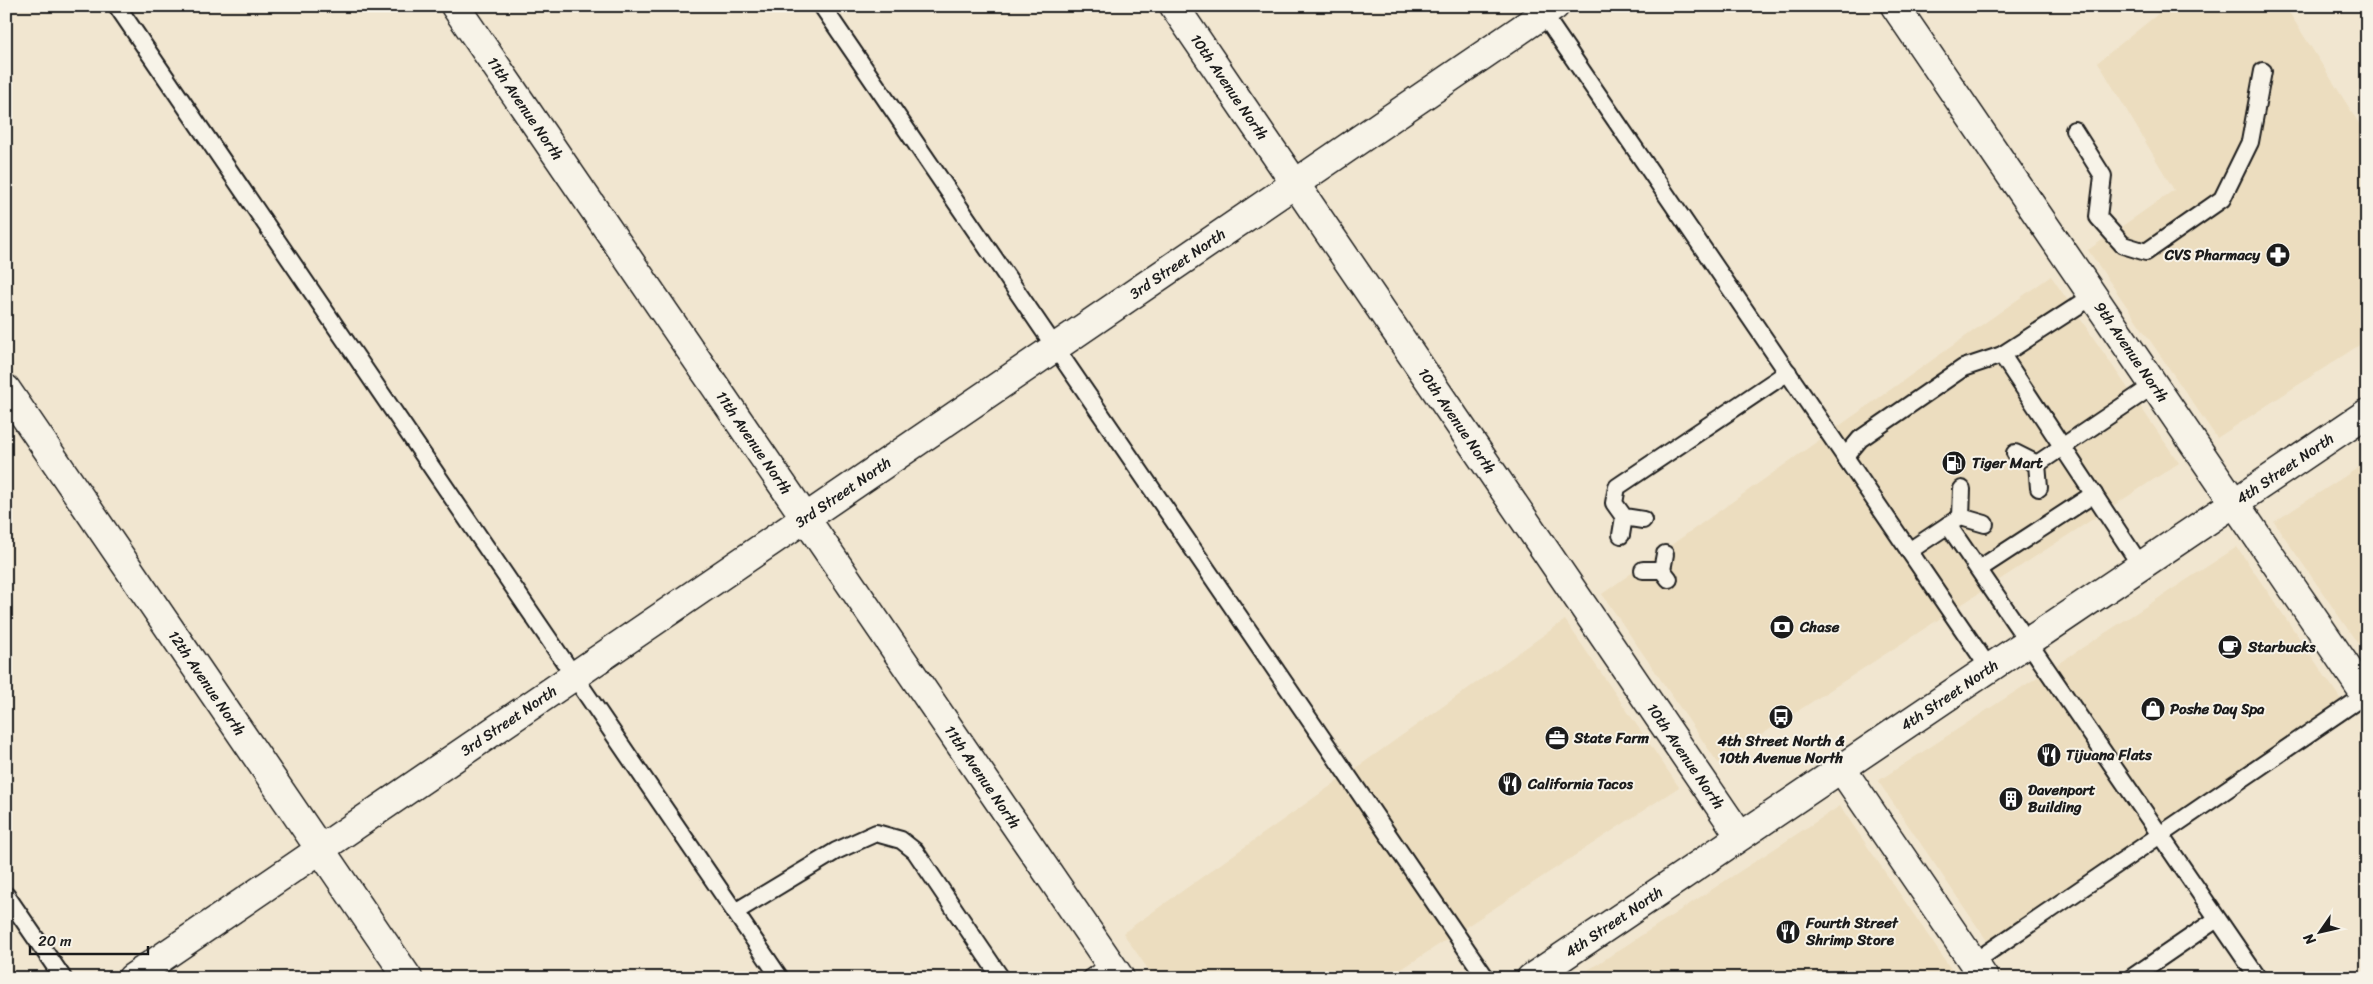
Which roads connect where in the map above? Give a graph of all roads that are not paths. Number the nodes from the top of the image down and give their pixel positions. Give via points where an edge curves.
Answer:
1 (116, 6) edge
2 (455, 6) edge
3 (822, 6) edge
4 (1174, 6) edge
5 (1895, 6) edge
6 (1545, 9) edge
7 (2263, 71) dead end
8 (2074, 130) dead end
9 (1295, 184) junction
10 (2093, 296) junction
11 (1055, 348) junction
12 (2002, 355) junction
13 (1788, 372) junction
14 (2154, 385) junction
15 (6, 389) edge
16 (2367, 413) edge
17 (2062, 446) junction
18 (2015, 453) dead end
19 (1845, 457) junction
20 (2037, 464) junction
21 (2039, 488) dead end
22 (1962, 489) dead end
23 (2094, 494) junction
24 (2234, 503) junction
25 (1624, 517) junction
26 (804, 518) junction
27 (1643, 520) dead end
28 (1955, 521) junction
29 (1985, 524) dead end
30 (1621, 535) dead end
31 (1909, 551) junction
32 (2141, 566) junction
33 (1666, 568) dead end
34 (1979, 569) junction
35 (1643, 570) dead end
36 (2028, 642) junction
37 (1989, 668) junction
38 (574, 676) junction
39 (2366, 696) edge
40 (1841, 768) junction
41 (2160, 835) junction
42 (1740, 836) junction
43 (320, 849) junction
44 (6, 895) edge
45 (735, 912) junction
46 (2218, 919) junction
47 (1979, 970) edge
48 (1107, 973) edge
49 (63, 978) edge
50 (132, 978) edge
51 (408, 978) edge
52 (780, 978) edge
53 (1002, 978) edge
54 (1486, 978) edge
55 (1531, 978) edge
56 (2131, 978) edge
57 (2258, 978) edge

1 - 38 lane
2 - 26 street, 11th Avenue North
3 - 11 lane
4 - 9 street, 10th Avenue North
5 - 10 street, 9th Avenue North
6 - 9 street, 3rd Street North
6 - 13 lane
7 - 8 lane via 2250,142 2222,198 2146,252 2123,245 2098,217 2103,176
9 - 11 street, 3rd Street North
9 - 42 street, 10th Avenue North
10 - 12 lane
10 - 14 street, 9th Avenue North
11 - 26 street, 3rd Street North
11 - 54 lane
12 - 17 lane
12 - 19 lane via 1963,368 1860,439
13 - 19 lane
13 - 25 lane via 1617,487 1614,503
14 - 17 lane
14 - 24 street, 9th Avenue North
15 - 43 street, 12th Avenue North
16 - 24 street, 4th Street North
17 - 20 lane
17 - 23 lane
18 - 20 lane
19 - 31 lane
20 - 21 lane
22 - 28 lane
23 - 32 lane
23 - 34 lane
24 - 32 street, 4th Street North
24 - 39 street, 9th Avenue North
25 - 27 lane
25 - 30 lane
26 - 38 street, 3rd Street North
26 - 48 street, 11th Avenue North
28 - 29 lane
28 - 31 lane
28 - 34 lane
31 - 37 lane
32 - 36 street, 4th Street North
33 - 35 lane
34 - 36 lane
36 - 37 street, 4th Street North
36 - 41 lane
37 - 40 street, 4th Street North
38 - 43 street, 3rd Street North
38 - 45 lane
39 - 41 lane
40 - 42 street, 4th Street North
40 - 47 street
41 - 46 lane
41 - 47 lane
42 - 55 street, 4th Street North
43 - 50 street, 3rd Street North
43 - 51 street, 12th Avenue North
44 - 49 lane
45 - 52 lane
45 - 53 lane via 836,851 876,833 901,840 915,851
46 - 56 lane
46 - 57 lane

